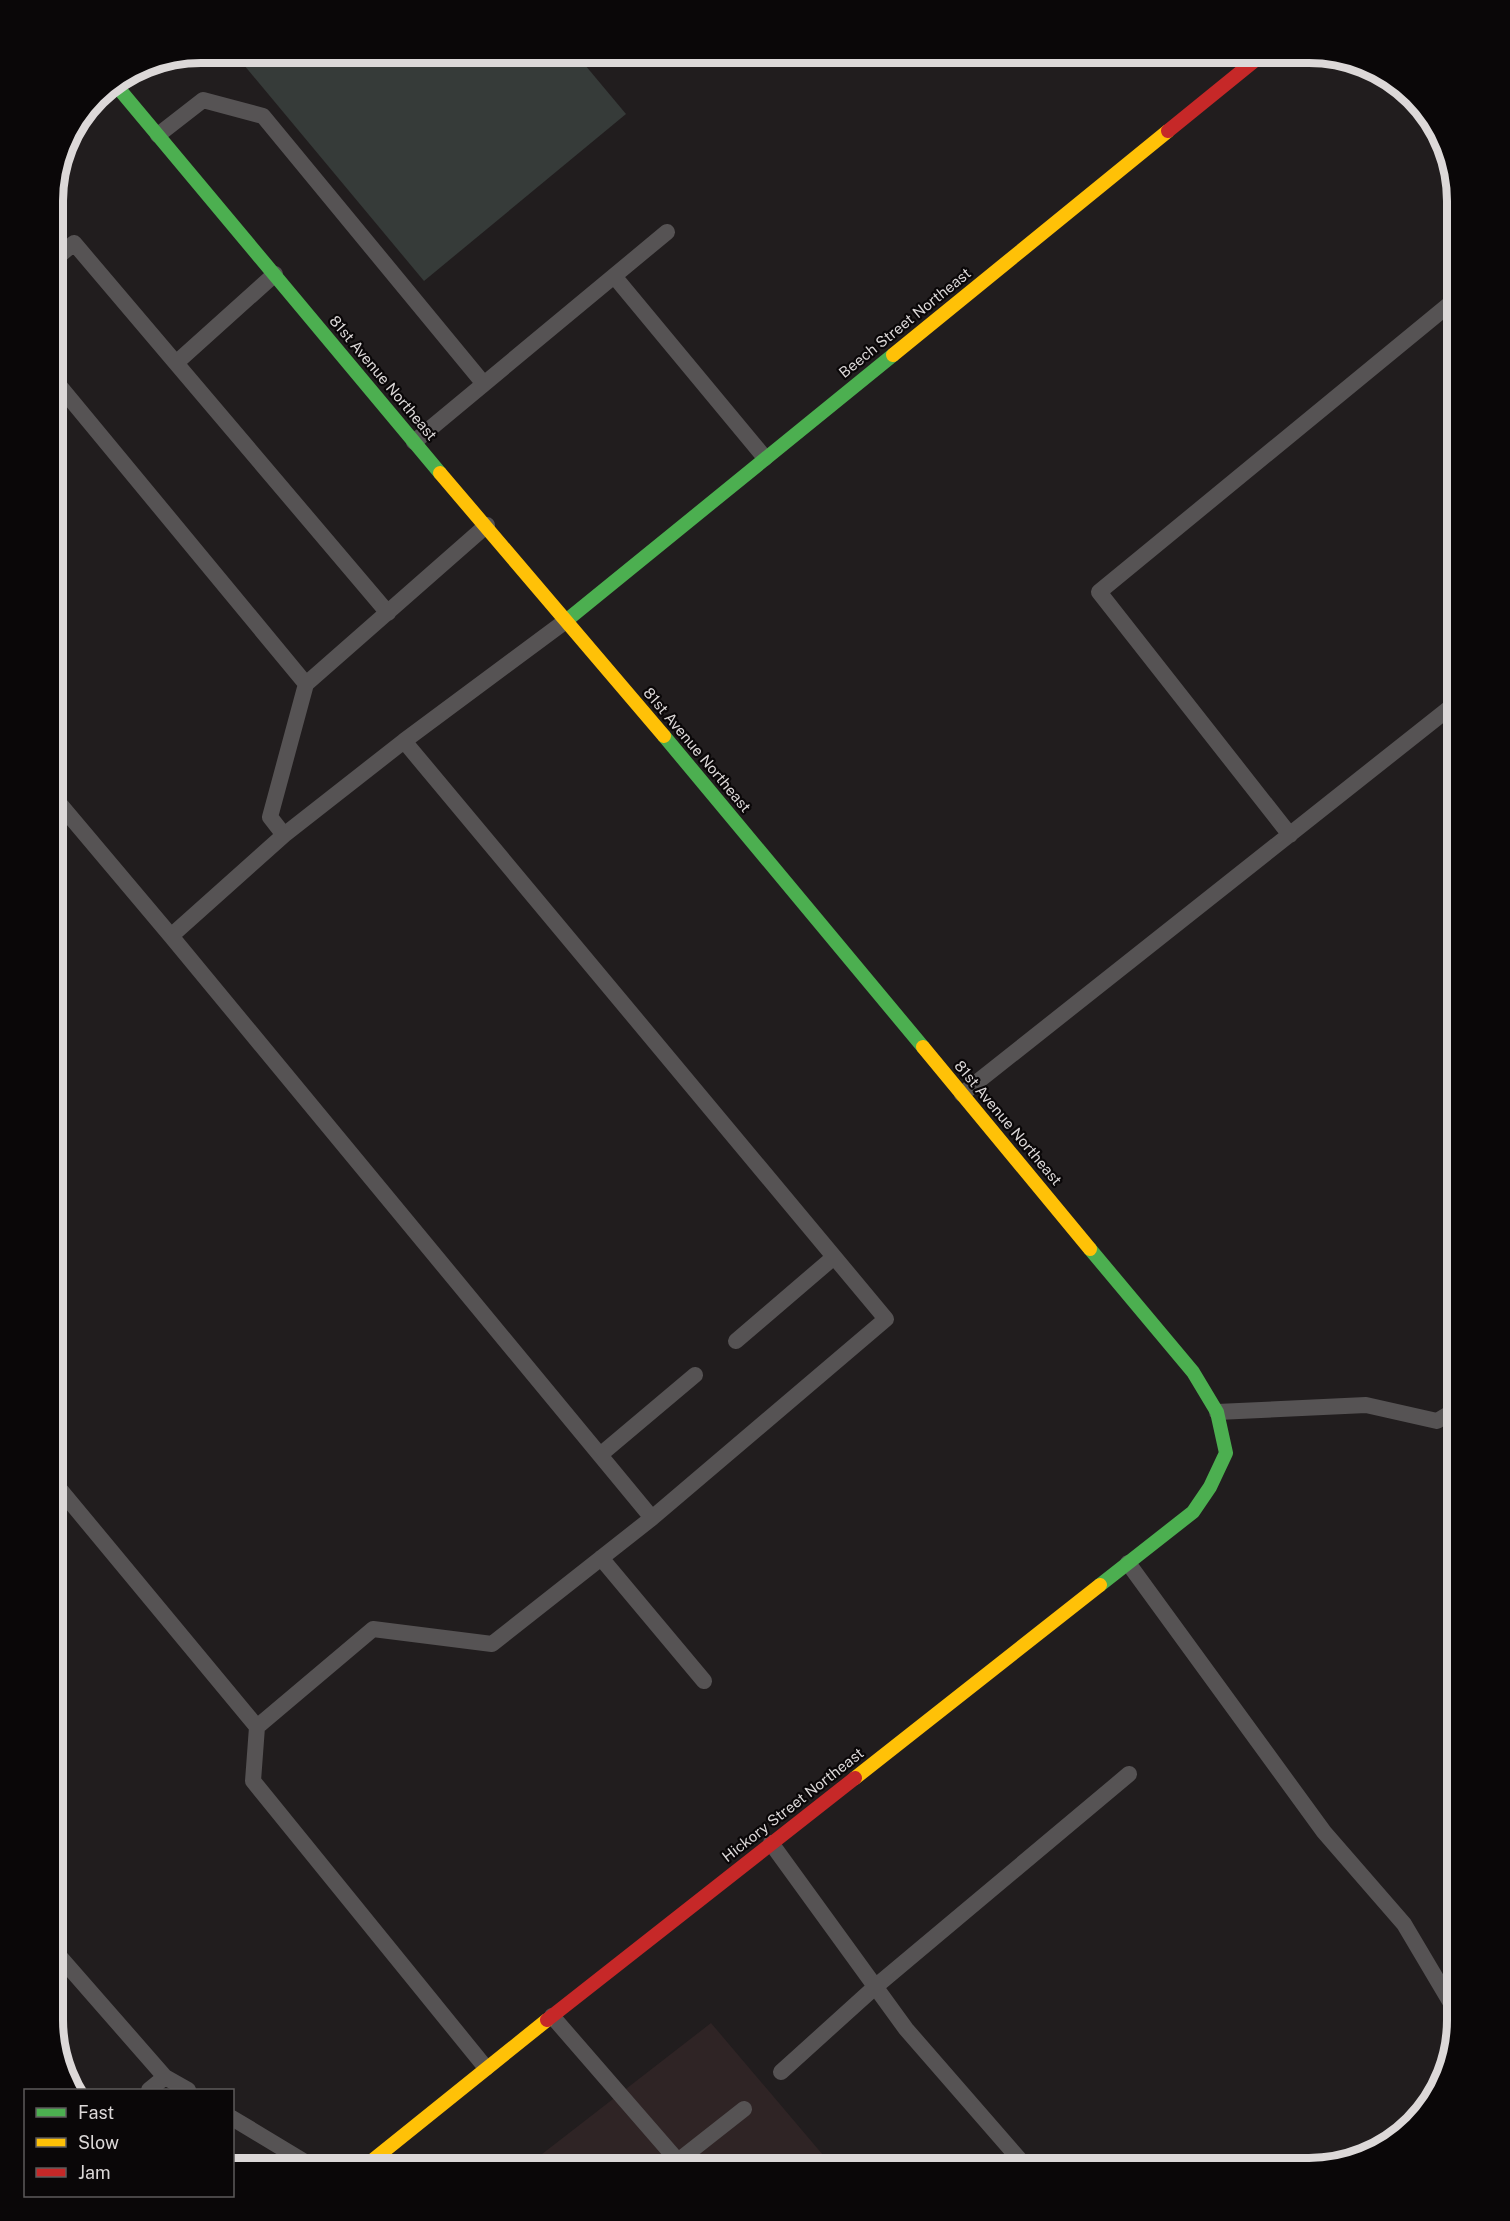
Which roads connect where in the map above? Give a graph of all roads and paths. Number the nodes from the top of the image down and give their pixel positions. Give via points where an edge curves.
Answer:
1 (1252, 63) edge
2 (120, 90) edge
3 (158, 135) junction
4 (667, 232) dead end
5 (63, 252) edge
6 (274, 274) junction
7 (614, 276) junction
8 (1447, 307) edge
9 (176, 363) junction
10 (484, 384) junction
11 (63, 390) edge
12 (414, 442) junction
13 (765, 458) junction
14 (487, 525) junction
15 (388, 613) junction
16 (567, 620) junction
17 (306, 684) junction
18 (1447, 711) edge
19 (404, 741) junction
20 (63, 808) edge
21 (1290, 835) junction
22 (284, 836) junction
23 (171, 936) junction
24 (962, 1094) junction
25 (834, 1257) junction
26 (736, 1341) dead end
27 (695, 1375) dead end
28 (1217, 1412) junction
29 (1447, 1415) edge
30 (1226, 1453) joint
31 (600, 1455) junction
32 (63, 1493) edge
33 (652, 1518) junction
34 (601, 1558) junction
35 (1128, 1563) junction
36 (704, 1682) dead end
37 (257, 1727) junction
38 (1129, 1774) dead end
39 (771, 1844) junction
40 (63, 1961) edge
41 (875, 1987) junction
42 (1447, 1997) edge
43 (552, 2016) junction
44 (486, 2068) junction
45 (781, 2072) dead end
46 (165, 2077) junction
47 (151, 2089) edge
48 (185, 2089) edge
49 (744, 2109) dead end
50 (234, 2119) edge
51 (298, 2158) edge
52 (375, 2158) edge
53 (670, 2158) edge
54 (686, 2158) edge
55 (1018, 2158) edge

1 - 13 street, Beech Street Northeast
2 - 3 street, 81st Avenue Northeast
3 - 6 street, 81st Avenue Northeast
3 - 10 lane via 203,100 263,116
4 - 7 lane
5 - 9 lane via 74,243
6 - 9 lane
6 - 12 street, 81st Avenue Northeast
7 - 10 lane
7 - 13 lane
8 - 21 lane via 1099,592
9 - 15 lane
10 - 12 lane
11 - 17 lane
12 - 14 street, 81st Avenue Northeast
13 - 16 street, Beech Street Northeast
14 - 15 lane
14 - 16 street, 81st Avenue Northeast
15 - 17 lane
16 - 19 lane
16 - 24 street, 81st Avenue Northeast
17 - 22 lane via 270,817
18 - 21 lane
19 - 22 lane
19 - 25 lane
20 - 23 lane
21 - 24 lane
22 - 23 lane
23 - 31 lane
24 - 28 street, 81st Avenue Northeast via 1193,1372
25 - 26 lane
25 - 33 lane via 886,1320
27 - 31 lane
28 - 29 lane via 1366,1405 1437,1421
28 - 30 street, 81st Avenue Northeast
30 - 35 street, Hickory Street Northeast via 1193,1512
31 - 33 lane
32 - 37 lane
33 - 34 lane
34 - 36 lane
34 - 37 lane via 492,1644 373,1629
35 - 39 street, Hickory Street Northeast
35 - 42 lane via 1324,1832 1404,1924
37 - 44 lane via 253,1781
38 - 41 lane
39 - 41 lane
39 - 43 street, Hickory Street Northeast
40 - 46 lane
41 - 45 lane
41 - 55 lane via 906,2029
43 - 44 street, Hickory Street Northeast
43 - 53 lane
44 - 52 street, Hickory Street Northeast
46 - 47 lane
46 - 48 lane
49 - 54 lane
50 - 51 lane

